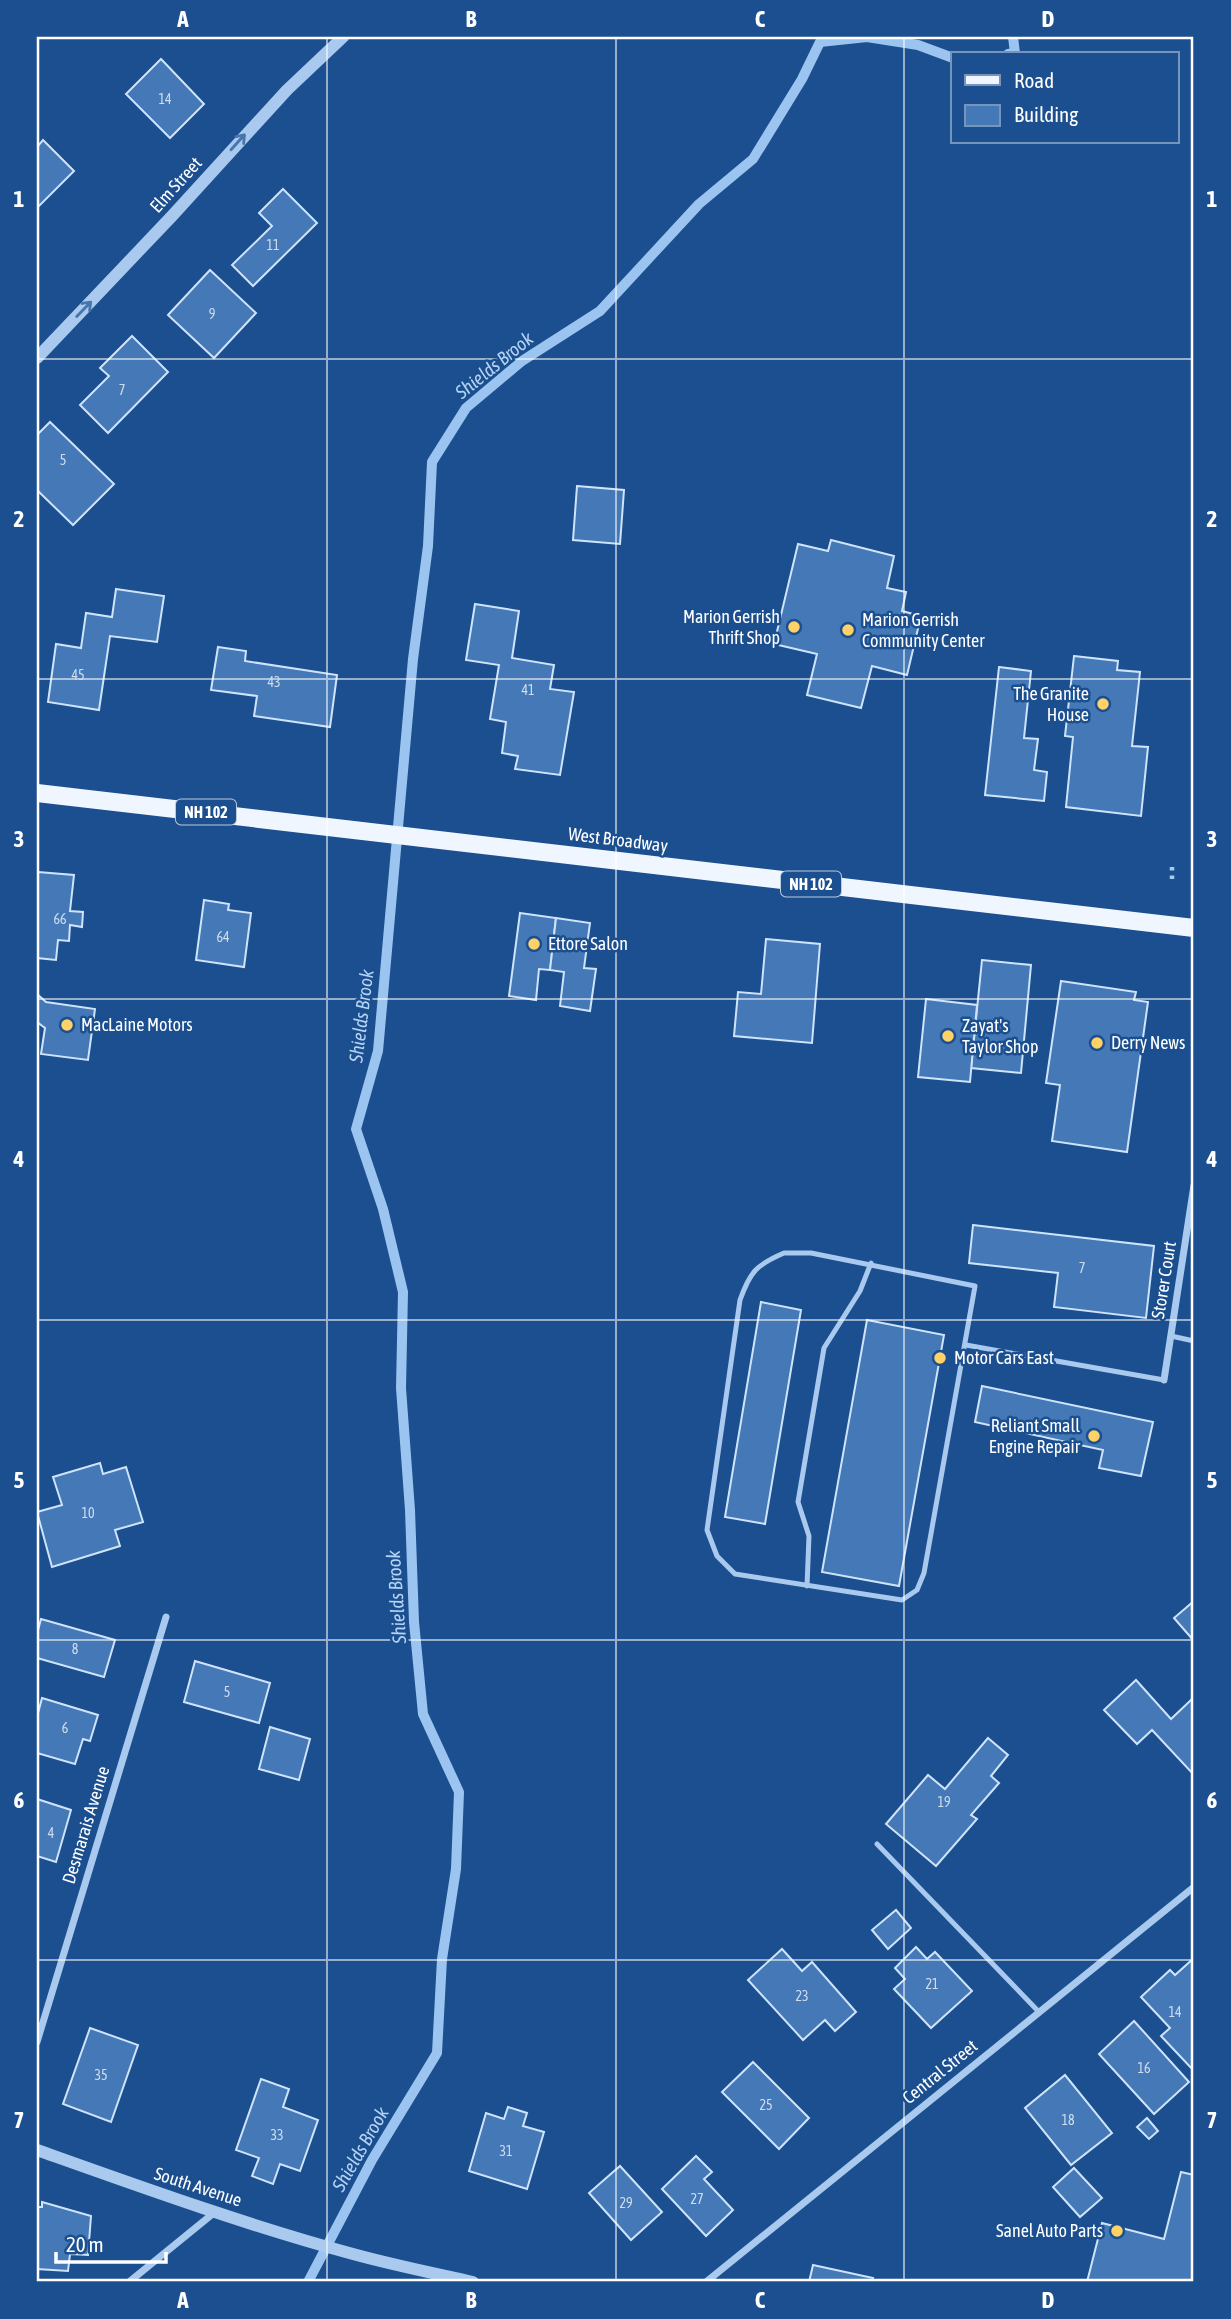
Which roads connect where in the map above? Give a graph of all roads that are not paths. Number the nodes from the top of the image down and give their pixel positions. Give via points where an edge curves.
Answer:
1 (343, 37) edge
2 (37, 358) edge
3 (37, 793) edge
4 (1194, 928) edge
5 (1194, 1185) edge
6 (871, 1263) junction
7 (1171, 1336) junction
8 (1194, 1341) edge
9 (966, 1345) junction
10 (1164, 1380) joint
11 (807, 1586) junction
12 (166, 1617) dead end
13 (877, 1844) dead end
14 (1194, 1887) edge
15 (1040, 2012) junction
16 (37, 2042) edge
17 (37, 2150) edge
18 (215, 2212) junction
19 (129, 2282) edge
20 (474, 2282) edge
21 (706, 2282) edge

2 -> 1 street, Elm Street via 287,90
3 - 4 main road, West Broadway / NH 102
5 - 7 street, Storer Court
6 - 9 lane via 975,1286
6 - 11 lane via 860,1291 824,1348 798,1502 809,1536
6 - 11 lane via 784,1253 761,1263 747,1280 740,1300 707,1530 717,1556 735,1574
7 - 8 lane
7 - 10 street, Storer Court
9 - 10 lane
9 - 11 lane via 924,1573 917,1590 902,1600
12 - 16 street, Desmarais Avenue
13 - 15 lane
14 - 15 street, Central Street
15 - 21 street, Central Street
17 - 18 street, South Avenue
18 - 19 street
18 - 20 street, South Avenue via 354,2255

